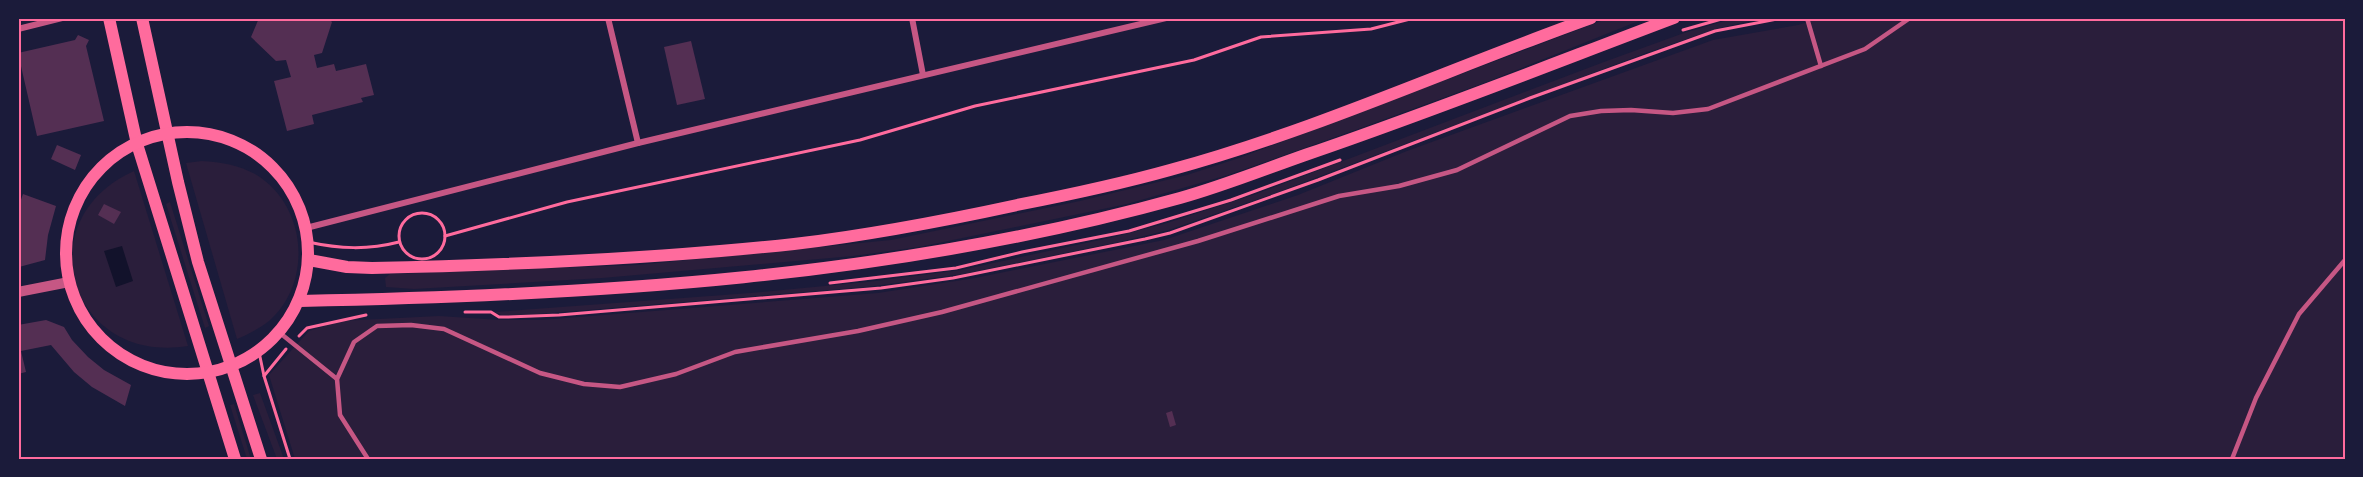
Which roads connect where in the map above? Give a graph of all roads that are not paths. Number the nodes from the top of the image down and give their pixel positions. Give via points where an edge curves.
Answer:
1 (62, 18) edge
2 (110, 18) edge
3 (142, 18) edge
4 (608, 18) edge
5 (912, 18) edge
6 (1166, 18) edge
7 (1591, 18) edge
8 (1674, 18) edge
9 (1807, 18) edge
10 (1911, 18) edge
11 (18, 29) edge
12 (1821, 66) junction
13 (923, 75) junction
14 (166, 134) junction
15 (638, 143) junction
16 (137, 144) junction
17 (306, 228) junction
18 (309, 260) junction
19 (2345, 260) edge
20 (69, 282) junction
21 (18, 292) edge
22 (300, 301) junction
23 (280, 333) junction
24 (231, 367) junction
25 (208, 373) junction
26 (337, 379) junction
27 (235, 459) edge
28 (261, 459) edge
29 (368, 459) edge
30 (2232, 459) edge

1 - 11 street
2 - 16 main road
3 - 14 main road
4 - 15 street
5 - 13 street
6 - 13 street
7 - 18 main road via 1363,105 1172,170 920,225 794,244 617,258 372,268
8 - 22 main road via 1371,133 1184,197 1102,219 871,264 717,281 609,290
9 - 12 lane
10 - 12 lane via 1865,49
12 - 26 lane via 1708,109 1673,113 1600,111 1570,117 1457,170 1399,186 1339,196 1198,241 942,312 735,352 676,374 620,387 584,384 540,373 444,329 411,325 377,326 354,342
13 - 15 street
14 - 16 main road
14 - 17 main road via 220,137 252,152 285,181
14 - 24 main road via 198,262
15 - 17 street
16 - 20 main road via 101,166 83,191 67,235
16 - 25 main road
17 - 18 main road
18 - 22 main road
19 - 30 lane via 2299,315 2256,398
20 - 21 street
20 - 25 main road via 80,310 97,335 120,355 148,368 178,374
22 - 23 main road
23 - 24 main road via 259,352
23 - 26 lane
24 - 25 main road
24 - 28 main road
25 - 27 main road
26 - 29 lane via 340,415

